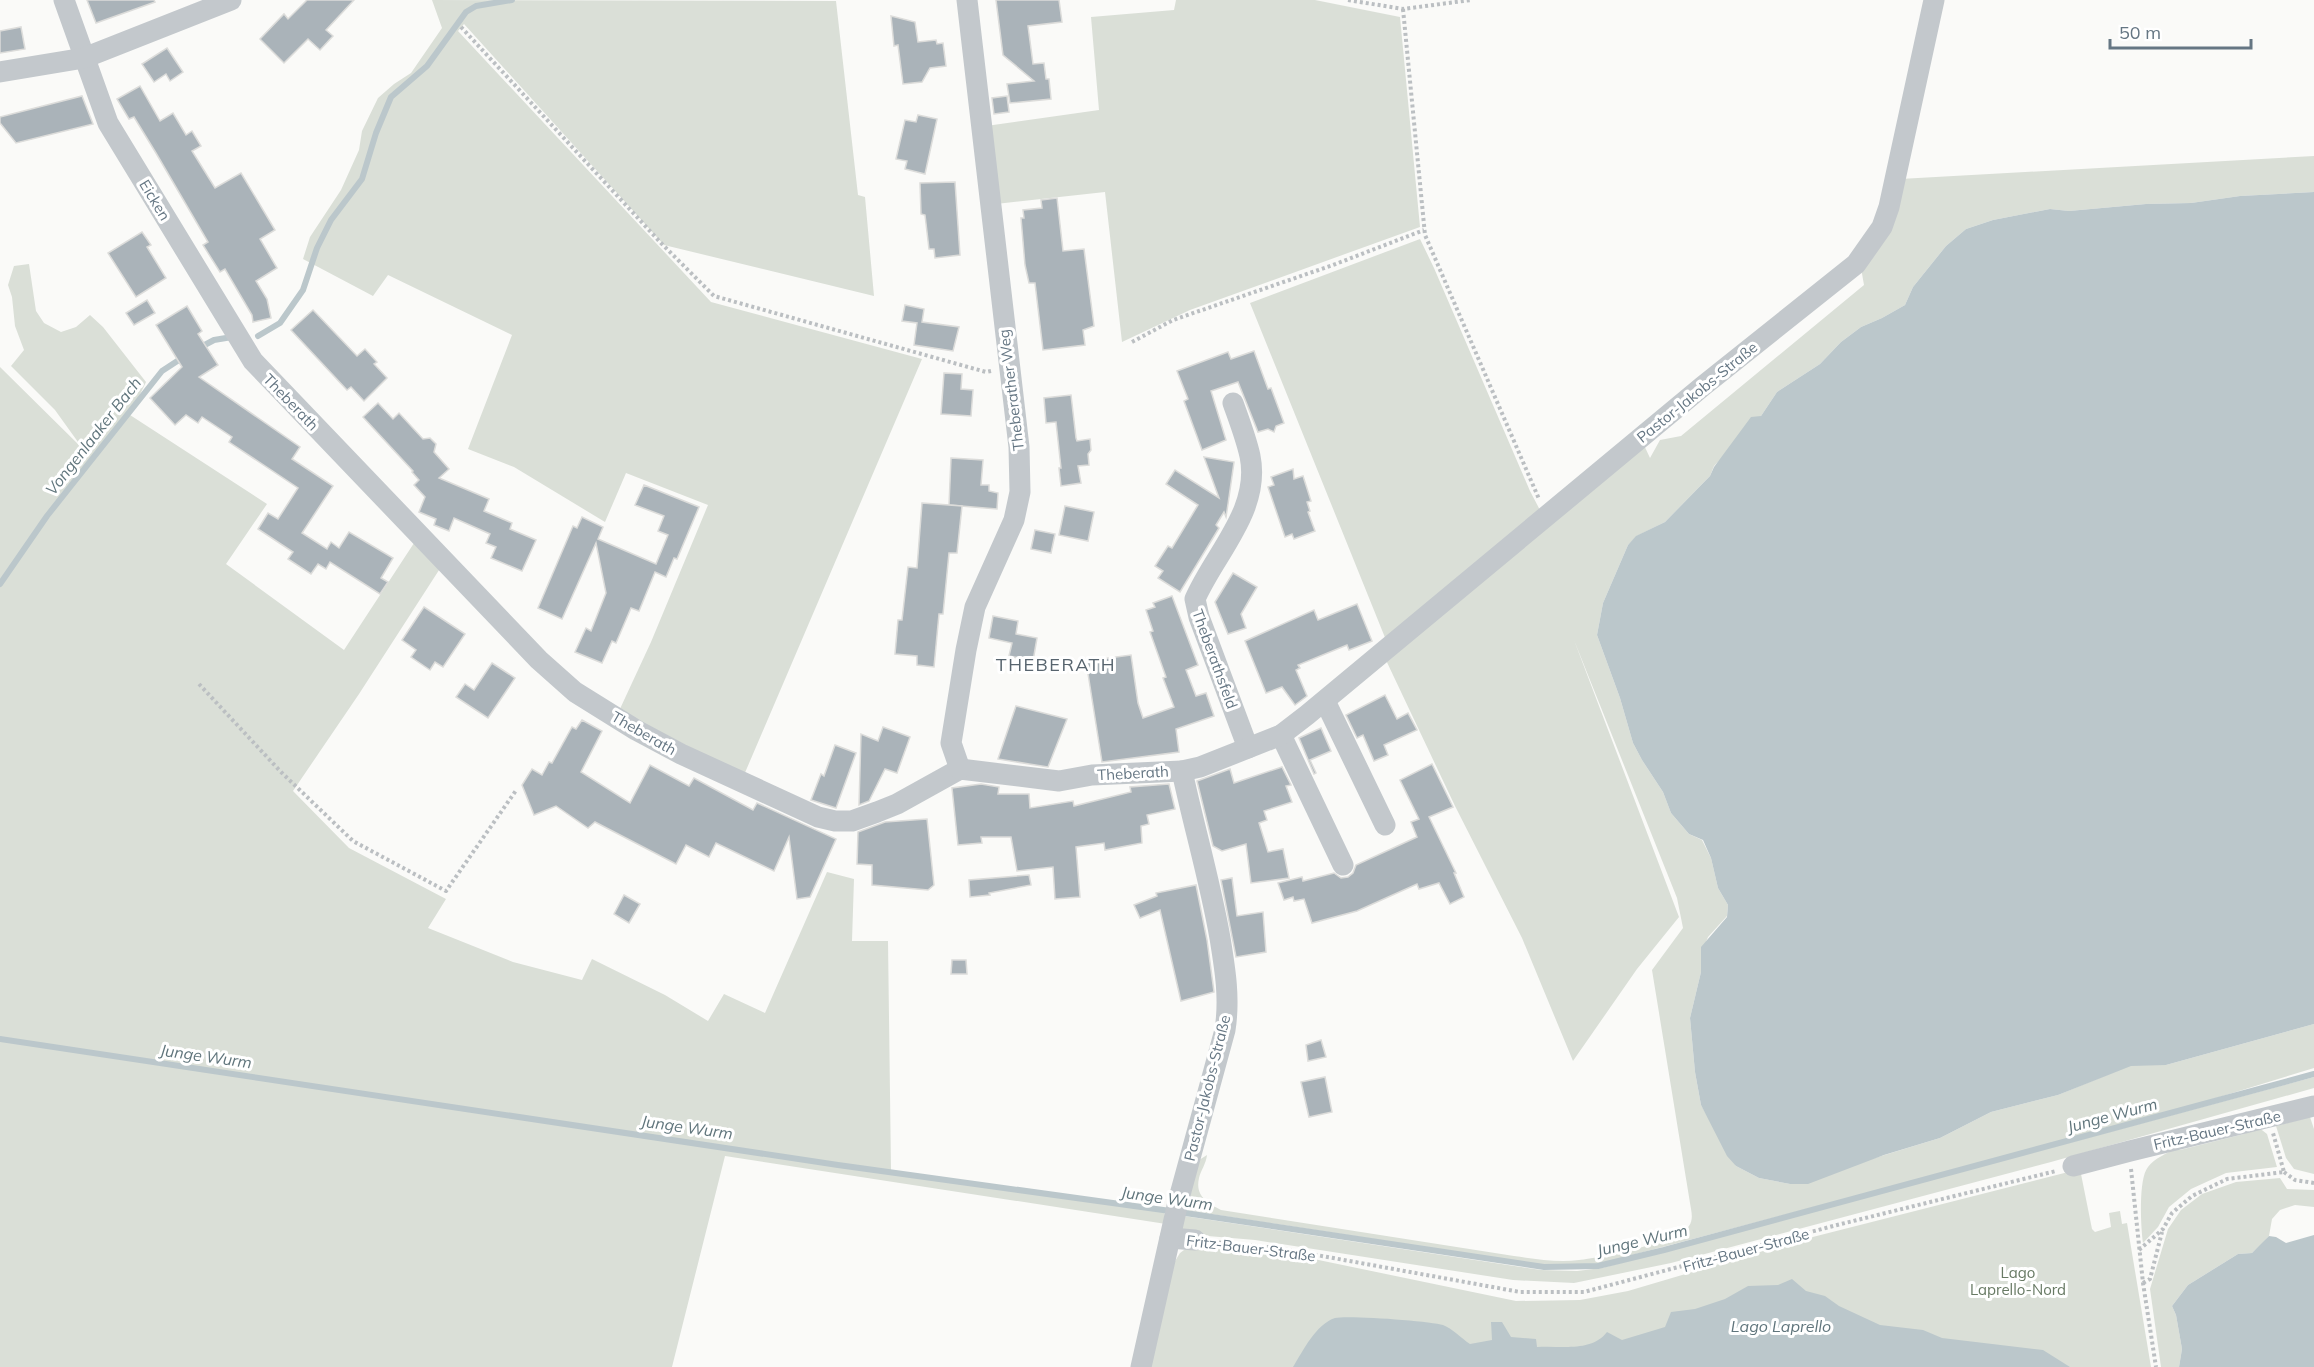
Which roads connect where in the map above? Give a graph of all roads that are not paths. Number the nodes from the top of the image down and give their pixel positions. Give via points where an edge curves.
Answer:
1 (64, 0) edge
2 (231, 0) edge
3 (967, 0) edge
4 (1934, 0) edge
5 (84, 58) junction
6 (0, 72) edge
7 (237, 337) joint
8 (1233, 403) dead end
9 (1325, 701) junction
10 (1281, 735) junction
11 (1248, 748) junction
12 (960, 769) junction
13 (1182, 771) junction
14 (1385, 825) dead end
15 (1343, 865) dead end
16 (2314, 1106) edge
17 (2073, 1166) road end
18 (1171, 1231) junction
19 (1195, 1240) road end
20 (1141, 1367) edge

1 - 5 street, Eicken
2 - 5 street
3 - 12 street, Theberather Weg via 1019,447 1020,492 1011,528 971,620 951,743
4 - 9 street, Pastor-Jakobs-Straße via 1889,207 1882,227 1856,264
5 - 6 street
5 - 7 street, Eicken via 108,123
7 - 12 street, Theberath via 261,370 539,660 575,692 636,729 681,754 818,817 835,821 852,821 897,804
8 - 11 street, Theberathsfeld via 1250,457 1250,483 1238,523 1195,599
9 - 10 street, Pastor-Jakobs-Straße
9 - 14 street
10 - 11 street, Pastor-Jakobs-Straße
10 - 15 street
11 - 13 street, Pastor-Jakobs-Straße
12 - 13 street, Theberath via 1059,781 1092,775
13 - 18 street, Pastor-Jakobs-Straße via 1209,880 1228,992 1225,1030
16 - 17 street, Fritz-Bauer-Straße
18 - 19 street, Fritz-Bauer-Straße
18 - 20 street, Pastor-Jakobs-Straße

